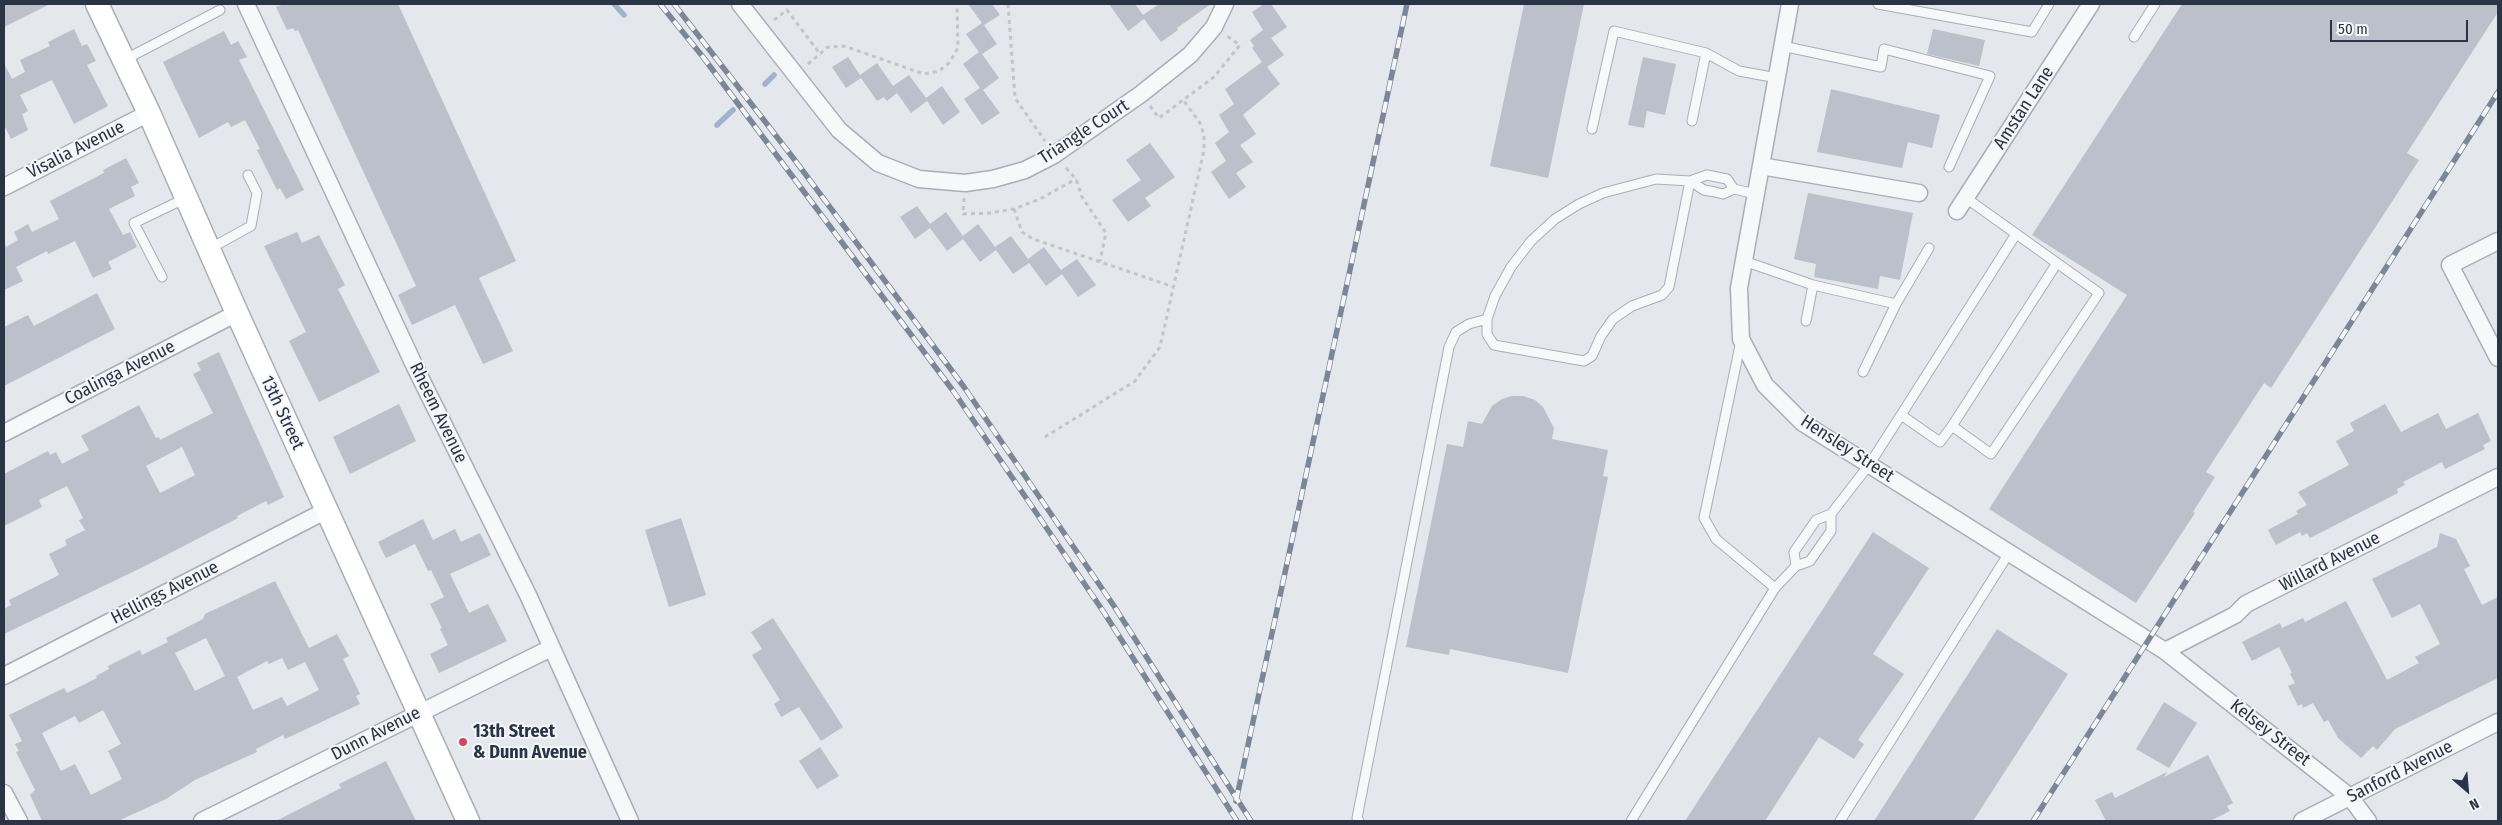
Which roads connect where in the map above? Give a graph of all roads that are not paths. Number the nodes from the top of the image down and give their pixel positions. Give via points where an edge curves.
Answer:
1 (97, 4) edge
2 (246, 4) edge
3 (740, 4) edge
4 (1225, 4) edge
5 (1790, 4) edge
6 (1878, 4) edge
7 (2048, 4) edge
8 (2091, 4) edge
9 (2155, 4) edge
10 (220, 10) dead end
11 (2134, 37) dead end
12 (1782, 46) junction
13 (1706, 53) junction
14 (123, 60) junction
15 (1777, 78) junction
16 (149, 113) junction
17 (1692, 121) dead end
18 (1592, 129) dead end
19 (1761, 166) junction
20 (1949, 167) dead end
21 (248, 175) dead end
22 (1690, 181) junction
23 (4, 187) edge
24 (1734, 189) junction
25 (1919, 192) dead end
26 (1756, 194) junction
27 (186, 198) junction
28 (1961, 205) joint
29 (2016, 234) junction
30 (2498, 241) edge
31 (1929, 248) dead end
32 (208, 249) junction
33 (1744, 261) junction
34 (2057, 263) junction
35 (162, 277) dead end
36 (1813, 285) junction
37 (1896, 304) junction
38 (237, 313) junction
39 (1487, 319) junction
40 (1806, 321) dead end
41 (1741, 338) junction
42 (2498, 358) edge
43 (1862, 372) dead end
44 (1901, 415) junction
45 (1952, 426) junction
46 (4, 433) edge
47 (1869, 465) junction
48 (2498, 476) edge
49 (327, 510) junction
50 (1831, 514) junction
51 (2009, 553) junction
52 (1796, 566) junction
53 (1775, 588) junction
54 (551, 648) junction
55 (2165, 651) junction
56 (4, 676) edge
57 (419, 712) junction
58 (2498, 722) edge
59 (4, 793) edge
60 (2350, 797) junction
61 (19, 821) edge
62 (202, 821) edge
63 (468, 821) edge
64 (630, 821) edge
65 (1359, 821) edge
66 (1631, 821) edge
67 (1840, 821) edge
68 (2302, 821) edge
69 (2368, 821) edge

1 - 14 main road, 13th Street
2 - 54 street, Rheem Avenue via 416,369
3 - 4 street, Triangle Court via 839,130 878,163 919,179 965,183 1025,170 1054,155 1190,55 1214,27
5 - 12 street, Hensley Street
6 - 7 lane via 2032,32
8 - 28 street, Amstan Lane
9 - 11 lane
10 - 14 lane
12 - 15 street, Hensley Street
12 - 20 lane via 1881,66 1884,49 1990,76
13 - 15 lane via 1739,71
13 - 17 lane
13 - 18 lane via 1614,31
14 - 16 main road, 13th Street
15 - 19 street, Hensley Street
16 - 23 street, Visalia Avenue
16 - 27 main road, 13th Street
19 - 25 street
19 - 26 street, Hensley Street
21 - 32 lane via 257,193 251,226
22 - 24 lane via 1704,190 1723,194
22 - 24 lane via 1707,175 1727,179
22 - 39 lane via 1656,180 1632,184 1578,204 1555,219 1531,241 1511,267
22 - 39 lane via 1669,288 1662,295 1632,306 1614,319 1592,356 1584,362 1494,345 1487,334
24 - 26 lane
26 - 33 street, Hensley Street
27 - 32 main road, 13th Street
27 - 35 lane via 134,223
28 - 29 lane
29 - 34 lane
29 - 44 lane
30 - 42 street via 2450,265
31 - 37 lane
32 - 38 main road, 13th Street
33 - 36 lane
33 - 41 street, Hensley Street via 1739,288
34 - 45 lane
34 - 45 lane via 2100,293 1991,454
36 - 37 lane
36 - 40 lane
37 - 43 lane
38 - 46 street, Coalinga Avenue
38 - 49 main road, 13th Street
39 - 65 lane via 1456,332 1449,347 1357,818
41 - 47 street, Hensley Street via 1765,384 1803,423
41 - 53 lane via 1704,518 1716,539
44 - 45 lane via 1940,442
44 - 47 lane
47 - 50 lane
47 - 51 street, Hensley Street
48 - 55 street, Willard Avenue via 2246,604 2236,615
49 - 56 street, Hellings Avenue
49 - 57 main road, 13th Street
50 - 52 lane via 1831,531 1810,561
50 - 52 lane via 1816,520 1794,552
51 - 55 street, Hensley Street
51 - 67 lane
52 - 53 lane
53 - 66 lane
54 - 57 street, Dunn Avenue
54 - 64 street, Rheem Avenue
55 - 60 street, Kelsey Street
57 - 62 street, Dunn Avenue
57 - 63 main road, 13th Street
58 - 60 street, Sanford Avenue
59 - 61 street
60 - 68 street, Sanford Avenue
60 - 69 street, Kelsey Street

